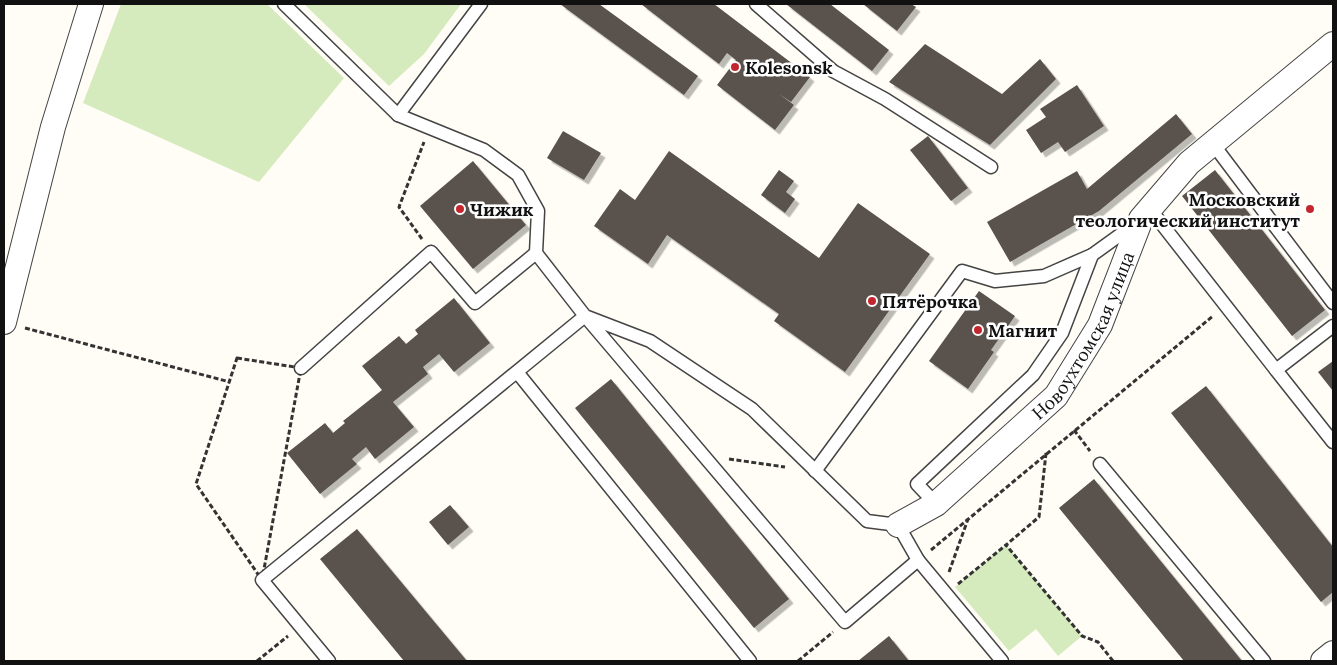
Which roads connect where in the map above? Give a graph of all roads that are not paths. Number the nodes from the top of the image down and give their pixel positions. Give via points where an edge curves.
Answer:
1 (91, 4) edge
2 (284, 4) edge
3 (481, 4) edge
4 (756, 4) edge
5 (1333, 44) edge
6 (398, 115) junction
7 (1213, 144) junction
8 (991, 167) dead end
9 (1146, 214) junction
10 (536, 253) junction
11 (1092, 255) junction
12 (1333, 303) edge
13 (584, 316) junction
14 (11, 324) edge
15 (1333, 326) edge
16 (301, 368) road end
17 (1276, 370) junction
18 (517, 372) junction
19 (1333, 442) edge
20 (1100, 464) road end
21 (815, 471) junction
22 (936, 504) junction
23 (898, 525) junction
24 (918, 560) junction
25 (1333, 653) edge
26 (329, 661) edge
27 (750, 661) edge
28 (1002, 661) edge
29 (1264, 661) edge
30 (1323, 661) edge

1 - 14 street via 53,127
2 - 6 lane
3 - 6 lane
4 - 8 lane via 833,71 885,99
5 - 7 street, Новоухтомская улица
6 - 10 lane via 484,150 518,175 538,211
7 - 9 street, Новоухтомская улица via 1189,163
7 - 12 lane
9 - 11 lane
9 - 17 lane via 1227,305
9 - 22 street, Новоухтомская улица via 1100,325 1062,389
10 - 13 lane
10 - 16 lane via 475,303 430,252
11 - 21 lane via 1044,276 994,281 962,271
11 - 22 lane via 1062,333 1033,375 917,484
13 - 18 lane
13 - 21 lane via 650,341 744,404
13 - 24 lane via 845,622
15 - 17 lane
17 - 19 lane
18 - 26 lane via 262,580
18 - 27 lane
20 - 29 lane
21 - 23 lane via 867,521
22 - 23 street, Новоухтомская улица
23 - 24 lane
24 - 28 lane
25 - 30 street

